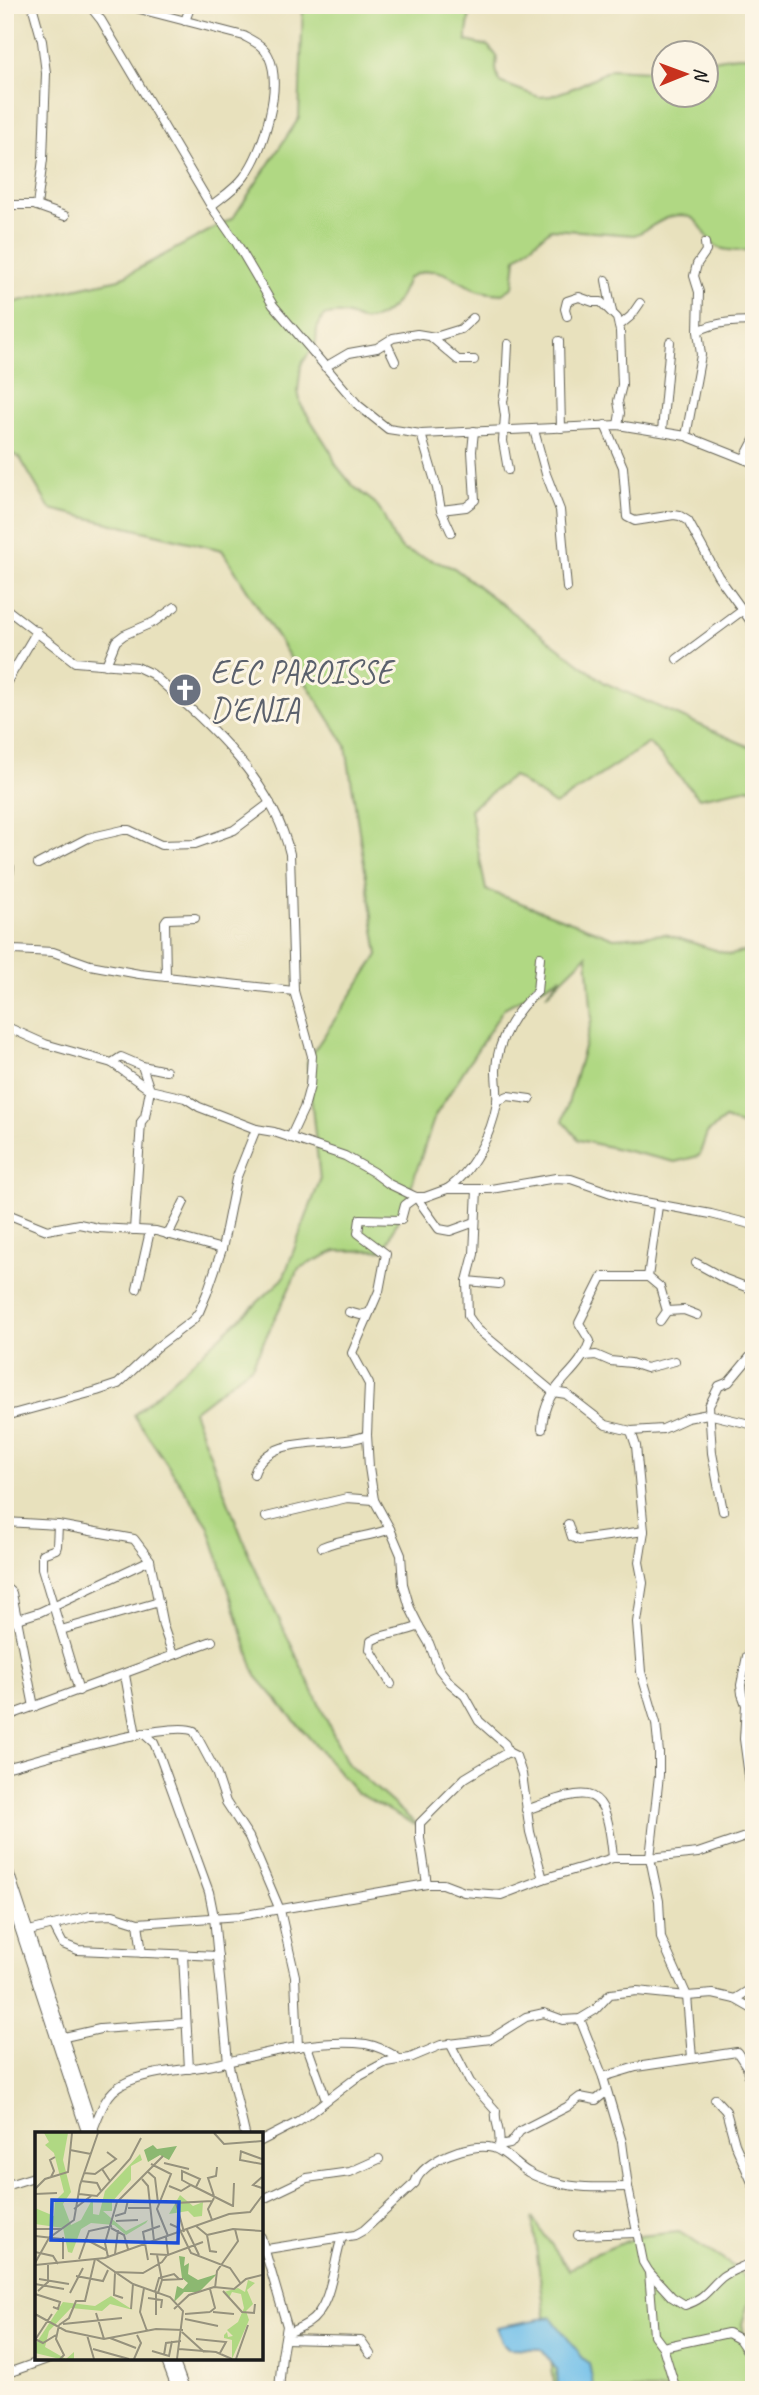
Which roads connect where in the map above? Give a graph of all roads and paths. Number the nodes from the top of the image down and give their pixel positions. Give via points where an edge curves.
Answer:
1 (32, 5) edge
2 (89, 5) edge
3 (124, 5) edge
4 (191, 5) edge
5 (185, 21) junction
6 (5, 205) edge
7 (37, 206) junction
8 (211, 206) junction
9 (65, 216) dead end
10 (705, 243) dead end
11 (606, 279) dead end
12 (640, 303) dead end
13 (612, 312) junction
14 (566, 316) dead end
15 (473, 318) dead end
16 (754, 321) edge
17 (619, 326) junction
18 (698, 331) junction
19 (431, 337) junction
20 (559, 341) dead end
21 (670, 342) dead end
22 (387, 344) junction
23 (508, 344) dead end
24 (474, 360) dead end
25 (395, 361) dead end
26 (325, 367) junction
27 (605, 425) junction
28 (618, 425) junction
29 (561, 428) junction
30 (503, 430) junction
31 (534, 430) junction
32 (662, 430) junction
33 (474, 431) junction
34 (421, 435) junction
35 (686, 436) junction
36 (754, 440) edge
37 (744, 459) junction
38 (754, 463) edge
39 (508, 470) dead end
40 (441, 510) junction
41 (451, 532) dead end
42 (567, 588) dead end
43 (175, 607) dead end
44 (5, 608) edge
45 (743, 610) junction
46 (754, 626) edge
47 (37, 632) junction
48 (677, 659) dead end
49 (106, 665) junction
50 (5, 685) edge
51 (270, 803) junction
52 (5, 862) edge
53 (38, 864) dead end
54 (5, 910) edge
55 (195, 918) dead end
56 (5, 944) edge
57 (540, 957) dead end
58 (166, 977) junction
59 (294, 991) junction
60 (5, 1026) edge
61 (112, 1063) junction
62 (142, 1066) junction
63 (166, 1071) dead end
64 (150, 1090) junction
65 (530, 1099) dead end
66 (497, 1101) junction
67 (256, 1129) junction
68 (290, 1138) junction
69 (447, 1189) junction
70 (477, 1189) junction
71 (416, 1197) junction
72 (184, 1202) dead end
73 (658, 1206) junction
74 (5, 1213) edge
75 (475, 1222) junction
76 (754, 1225) edge
77 (134, 1230) junction
78 (150, 1231) junction
79 (168, 1235) junction
80 (222, 1249) junction
81 (696, 1263) dead end
82 (648, 1277) junction
83 (467, 1281) junction
84 (499, 1284) dead end
85 (137, 1289) dead end
86 (754, 1290) edge
87 (667, 1311) junction
88 (349, 1312) dead end
89 (368, 1313) junction
90 (697, 1315) dead end
91 (660, 1321) dead end
92 (753, 1354) edge
93 (585, 1356) junction
94 (675, 1361) dead end
95 (553, 1392) junction
96 (708, 1414) junction
97 (5, 1416) edge
98 (754, 1425) edge
99 (542, 1429) dead end
100 (631, 1430) junction
101 (367, 1435) junction
102 (254, 1474) dead end
103 (374, 1500) junction
104 (723, 1511) dead end
105 (266, 1517) dead end
106 (5, 1522) edge
107 (568, 1524) dead end
108 (58, 1525) junction
109 (390, 1529) junction
110 (644, 1531) junction
111 (322, 1547) dead end
112 (150, 1560) junction
113 (5, 1587) edge
114 (159, 1602) junction
115 (53, 1605) junction
116 (16, 1620) junction
117 (5, 1623) edge
118 (419, 1626) junction
119 (61, 1630) junction
120 (212, 1641) dead end
121 (173, 1656) junction
122 (747, 1656) dead end
123 (125, 1675) junction
124 (391, 1684) dead end
125 (79, 1691) junction
126 (34, 1707) junction
127 (5, 1717) edge
128 (140, 1734) junction
129 (508, 1752) junction
130 (5, 1768) edge
131 (526, 1810) junction
132 (754, 1813) edge
133 (753, 1837) edge
134 (613, 1858) junction
135 (650, 1858) junction
136 (5, 1872) edge
137 (543, 1879) junction
138 (426, 1884) junction
139 (280, 1910) junction
140 (214, 1917) junction
141 (138, 1923) junction
142 (53, 1925) junction
143 (25, 1931) junction
144 (142, 1953) junction
145 (183, 1955) junction
146 (218, 1956) junction
147 (754, 1987) edge
148 (687, 1996) junction
149 (735, 1999) junction
150 (754, 2010) edge
151 (580, 2019) junction
152 (185, 2023) junction
153 (60, 2038) junction
154 (450, 2043) junction
155 (302, 2047) junction
156 (692, 2057) junction
157 (400, 2059) junction
158 (228, 2062) junction
159 (189, 2069) junction
160 (603, 2077) junction
161 (751, 2091) dead end
162 (606, 2092) junction
163 (326, 2099) junction
164 (715, 2099) dead end
165 (90, 2132) edge
166 (92, 2132) edge
167 (245, 2132) edge
168 (262, 2140) edge
169 (379, 2159) dead end
170 (35, 2177) edge
171 (5, 2186) edge
172 (628, 2187) junction
173 (754, 2187) edge
174 (262, 2200) edge
175 (636, 2233) junction
176 (578, 2235) dead end
177 (342, 2237) junction
178 (263, 2249) edge
179 (754, 2261) edge
180 (649, 2272) junction
181 (287, 2336) junction
182 (663, 2347) junction
183 (370, 2354) dead end
184 (44, 2360) edge
185 (170, 2360) edge
186 (754, 2361) edge
187 (5, 2374) edge
188 (181, 2390) edge
189 (279, 2390) edge
190 (676, 2390) edge

1 - 7 street via 46,74
2 - 8 street
3 - 5 street
4 - 5 street
5 - 8 street via 244,36 261,45 270,58 274,88 259,147 244,176
6 - 7 street
7 - 9 street
8 - 26 street via 274,305
10 - 18 street via 694,276 699,292
11 - 13 street
12 - 17 street
13 - 14 street via 601,302 579,297 568,301
13 - 17 street
15 - 19 street via 461,329
16 - 18 street via 709,325
17 - 28 street
18 - 35 street via 701,355
19 - 22 street via 417,334 393,338
19 - 24 street via 458,360
20 - 29 street
21 - 32 street
22 - 25 street
22 - 26 street via 349,353
23 - 30 street
26 - 34 street via 358,405 388,429
27 - 28 street
27 - 29 street
27 - 45 street via 623,467 627,517 635,521 674,515 688,521
28 - 32 street
29 - 31 street
30 - 31 street
30 - 33 street
30 - 39 street
31 - 42 street via 560,510
32 - 35 street
33 - 34 street
33 - 40 street via 475,500 466,507
34 - 40 street
35 - 37 street
36 - 37 street
37 - 38 street
40 - 41 street
43 - 49 street via 116,641
44 - 47 street
45 - 46 street
45 - 48 street
47 - 49 street via 75,662
47 - 50 street
49 - 51 street via 137,667 152,674 236,752
51 - 53 street via 234,830 195,844 161,845 123,830 88,838
51 - 59 street via 290,854
52 - 54 street via 10,867
55 - 58 street via 165,922
56 - 58 street via 90,965
57 - 66 street via 537,992 522,1004 500,1047
58 - 59 street
59 - 68 street via 312,1056 312,1077
60 - 61 street via 46,1044
61 - 62 street via 121,1057
61 - 64 street
62 - 63 street
62 - 64 street
64 - 67 street via 185,1098
64 - 77 street via 141,1122
65 - 66 street via 508,1096
66 - 69 street via 483,1143 459,1181
67 - 68 street
67 - 80 street via 236,1179
68 - 71 street via 345,1156
69 - 70 street
69 - 71 street
70 - 73 street via 571,1179
70 - 75 street
71 - 75 street via 439,1229 450,1231
71 - 89 street via 405,1205 401,1220 360,1219 358,1233 386,1254 379,1292
72 - 79 street
73 - 76 street
73 - 82 street
74 - 77 street via 47,1230 79,1224
75 - 83 street
77 - 78 street
78 - 79 street
78 - 85 street
79 - 80 street
80 - 97 street via 193,1320 118,1384
81 - 86 street
82 - 87 street via 660,1287
82 - 93 street via 602,1277 579,1322 590,1341
83 - 84 street
83 - 95 street via 468,1316 477,1329
87 - 90 street
87 - 91 street
88 - 89 street
89 - 101 street via 352,1353 369,1384
92 - 96 street via 729,1382 719,1386
93 - 94 street via 646,1368
93 - 95 street
95 - 99 street via 543,1412
95 - 100 street via 566,1394 606,1424
96 - 98 street
96 - 100 street via 663,1429
96 - 104 street
100 - 110 street
101 - 102 street via 290,1445 264,1457
101 - 103 street
103 - 105 street via 347,1498
103 - 109 street
106 - 108 street
107 - 110 street via 572,1537 579,1540
108 - 112 street via 134,1539
108 - 115 street via 56,1549 41,1557
109 - 111 street
109 - 118 street
110 - 135 street via 637,1622 640,1672 656,1723 659,1764
112 - 114 street
112 - 115 street
113 - 116 street via 12,1593
114 - 119 street
114 - 121 street
115 - 116 street
115 - 119 street
116 - 117 street
116 - 126 street
118 - 124 street via 371,1642 370,1650
118 - 129 street via 439,1669
119 - 125 street
120 - 121 street
121 - 123 street
122 - 132 street via 742,1694 746,1705 744,1739
123 - 125 street
123 - 128 street
125 - 126 street
126 - 127 street
128 - 130 street
128 - 139 street via 194,1731 226,1802 249,1837
128 - 140 street via 153,1743 160,1758 204,1875
129 - 131 street via 516,1756 522,1774
129 - 138 street via 464,1778 421,1823
131 - 134 street via 578,1793 590,1794 608,1816
131 - 137 street
133 - 135 street via 698,1853
134 - 135 street
134 - 137 street
135 - 148 street via 661,1938
136 - 143 highway
137 - 138 street via 500,1895
138 - 139 street
139 - 140 street
139 - 155 street via 295,1976
140 - 141 street
140 - 146 street
141 - 142 street via 113,1915
141 - 144 street
142 - 143 street
142 - 144 street via 70,1948
143 - 153 highway
144 - 145 street
145 - 146 street
145 - 152 street
146 - 158 street
147 - 149 street
148 - 149 street via 713,1994
148 - 151 street via 637,1991 610,1994
148 - 156 street
149 - 150 street
151 - 154 street via 563,2020 544,2013 526,2017 491,2039
151 - 160 street
152 - 153 street via 100,2029
152 - 159 street
153 - 165 highway
154 - 157 street
154 - 162 street via 470,2082 496,2111 499,2146 510,2144 520,2132 580,2097 596,2100
155 - 157 street via 367,2044
155 - 158 street
155 - 163 street
156 - 160 street
156 - 161 street via 737,2052 747,2067
157 - 163 street via 377,2066
158 - 159 street
158 - 167 street
159 - 166 street via 124,2083 103,2105
160 - 162 street
162 - 172 street via 622,2142
163 - 168 street via 298,2122
164 - 173 street via 726,2111
169 - 174 street via 350,2172 307,2178
170 - 171 street
172 - 175 street
172 - 177 street via 584,2188 558,2183 530,2173 494,2148 467,2150 431,2162 364,2230
175 - 176 street
175 - 180 street
177 - 178 street
177 - 181 street via 326,2301 309,2323
178 - 181 street
179 - 180 street via 722,2277 710,2291 685,2305
180 - 182 street via 654,2335
181 - 183 street via 360,2341
181 - 189 street
182 - 186 street via 729,2333
182 - 190 street
184 - 187 street
185 - 188 highway

